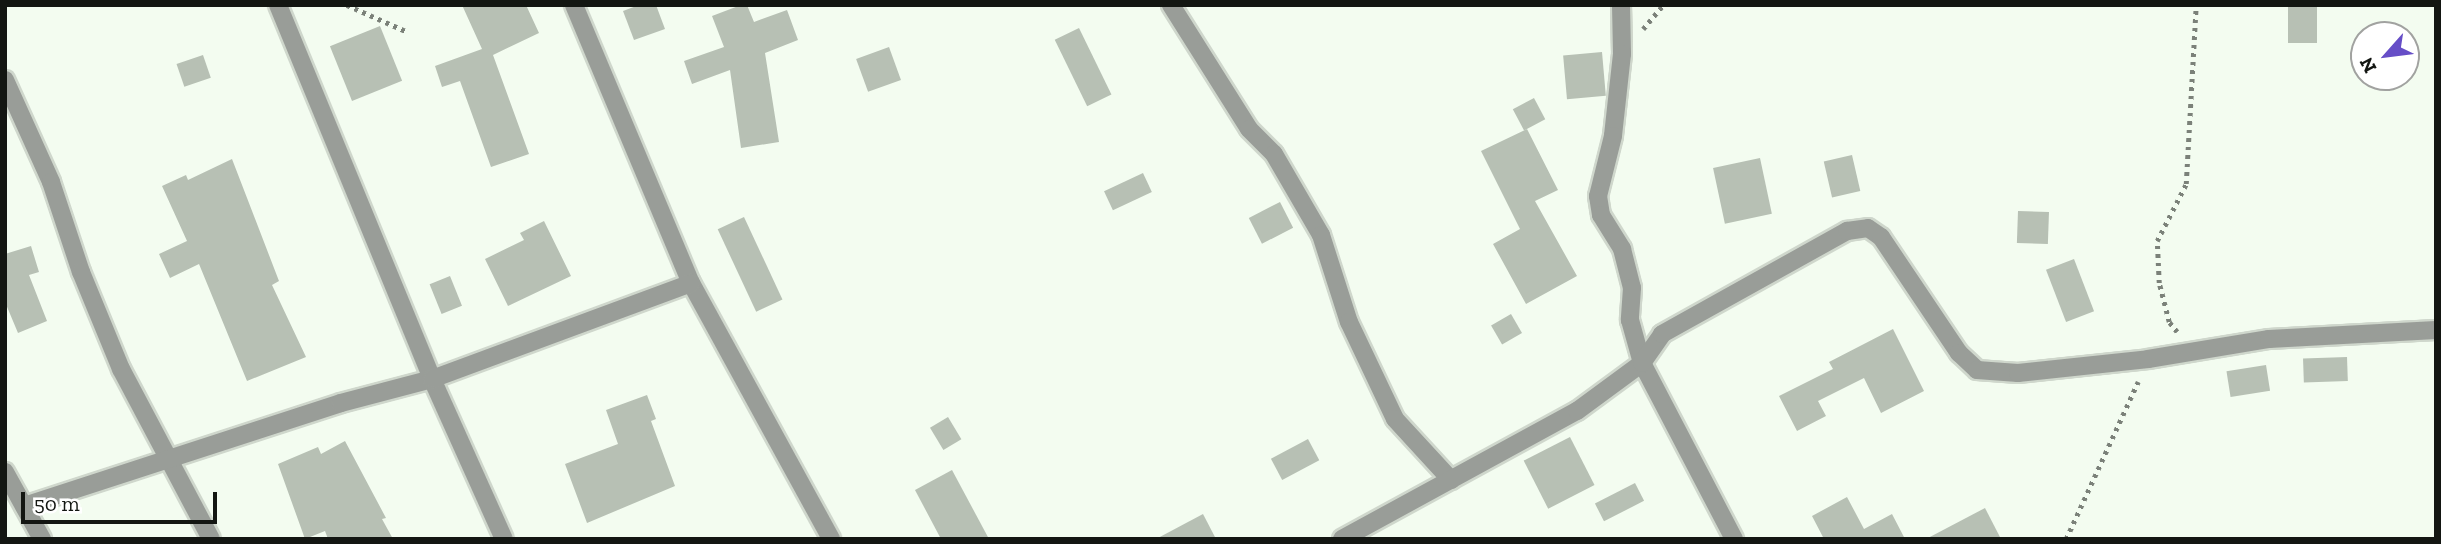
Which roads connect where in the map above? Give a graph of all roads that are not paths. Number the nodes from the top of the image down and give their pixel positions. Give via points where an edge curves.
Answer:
1 (278, 5) edge
2 (574, 5) edge
3 (1171, 5) edge
4 (1621, 5) edge
5 (5, 79) edge
6 (691, 283) junction
7 (2436, 330) edge
8 (1642, 363) junction
9 (432, 379) junction
10 (169, 461) junction
11 (5, 472) edge
12 (1451, 480) junction
13 (24, 506) junction
14 (42, 539) edge
15 (211, 539) edge
16 (504, 539) edge
17 (831, 539) edge
18 (1342, 539) edge
19 (1734, 539) edge

1 - 9 street
2 - 6 street
3 - 12 street via 1250,129 1274,154 1321,235 1349,322 1395,419
4 - 8 street via 1613,136 1598,196 1601,215 1622,249 1632,288 1630,320
5 - 10 street via 51,182 121,369
6 - 9 street
6 - 17 street
7 - 8 street via 2269,339 2018,373 1977,370 1959,353 1881,237 1868,228 1847,231 1703,309 1662,334
8 - 12 street via 1577,411
8 - 19 street
9 - 10 street via 341,403
9 - 16 street
10 - 13 street
10 - 15 street
11 - 13 street
12 - 18 street
13 - 14 street

